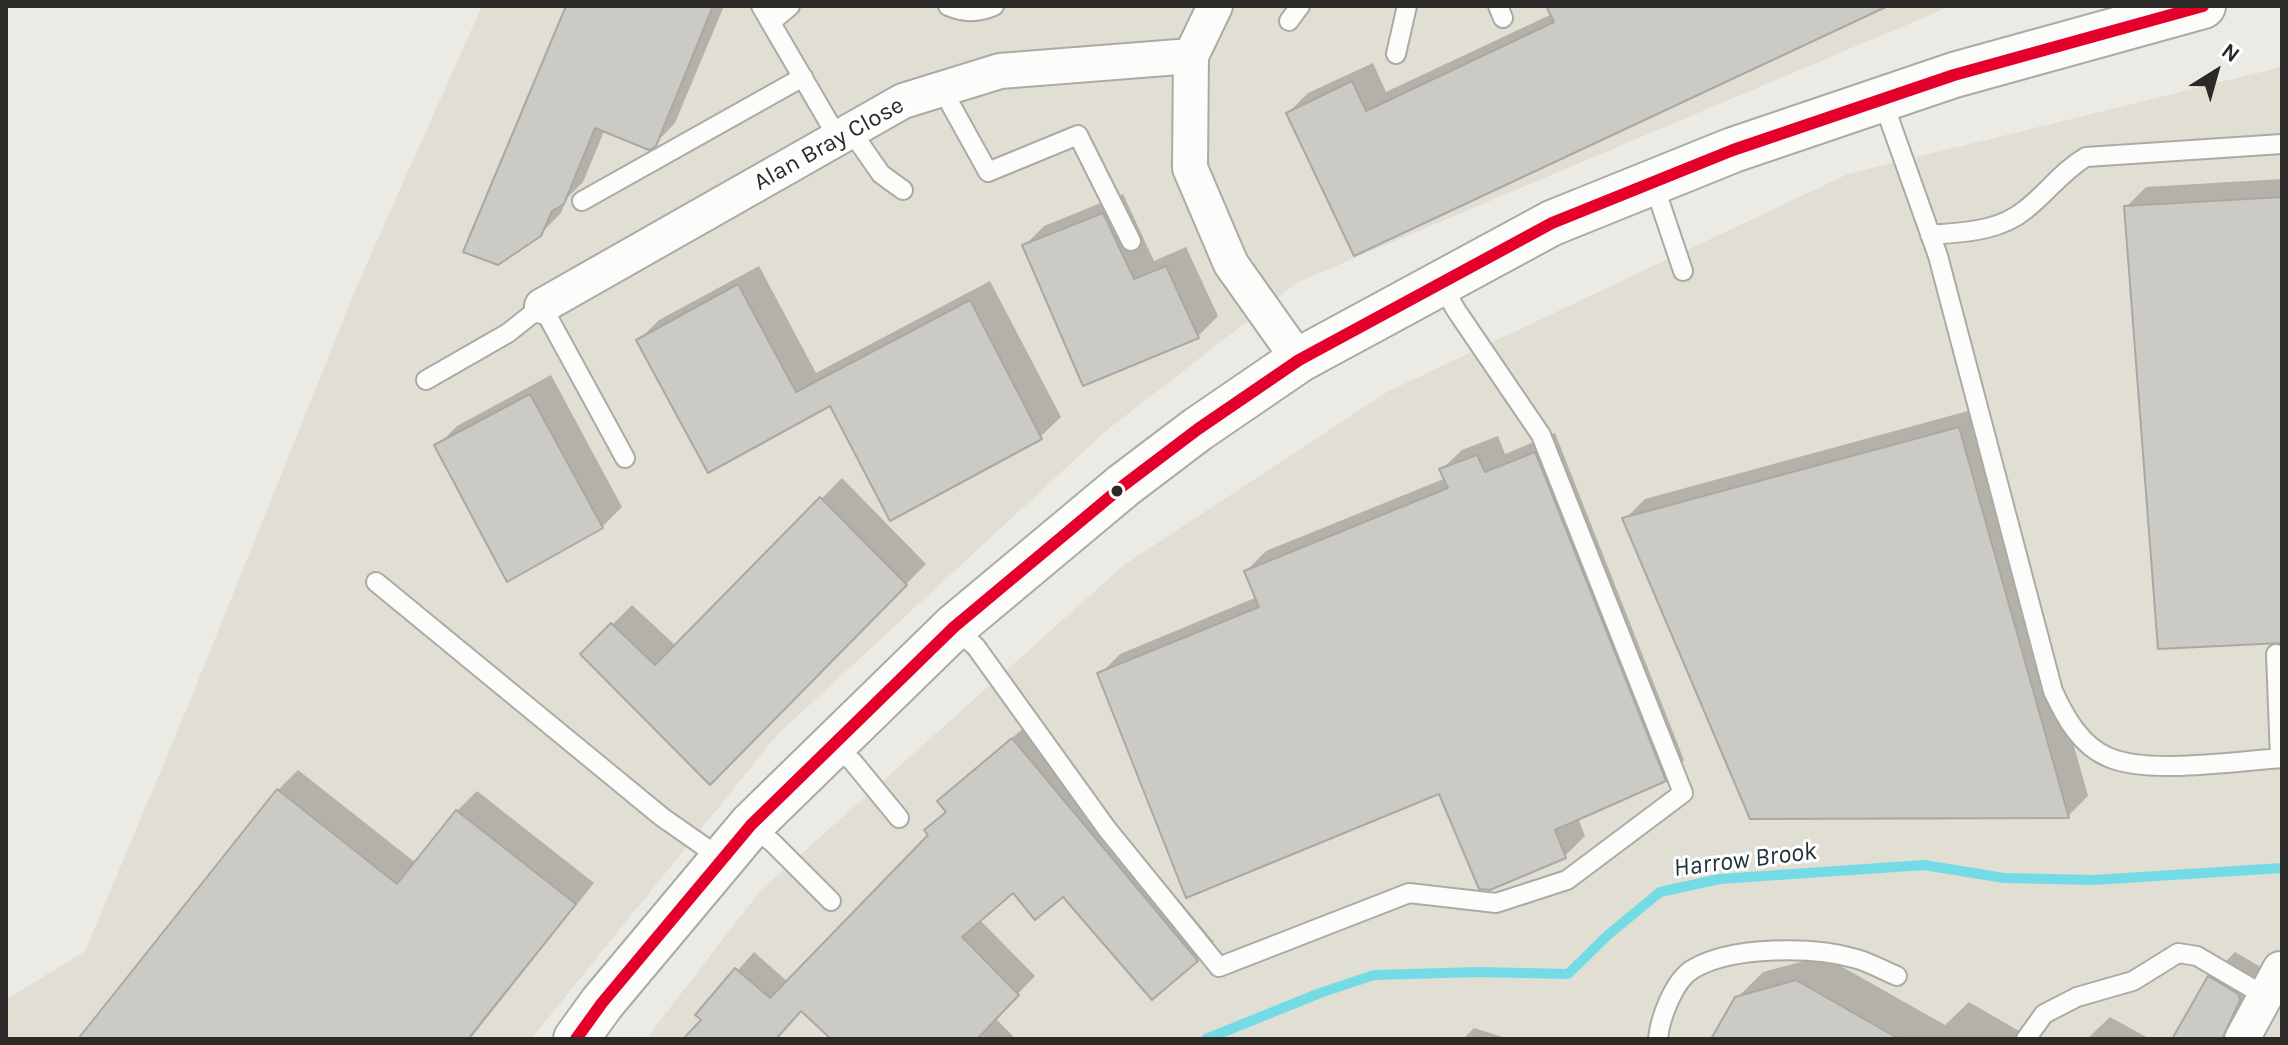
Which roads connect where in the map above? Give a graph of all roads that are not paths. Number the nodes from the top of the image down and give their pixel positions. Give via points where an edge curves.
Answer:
1 (790, 6) edge
2 (948, 6) edge
3 (994, 6) edge
4 (1215, 6) edge
5 (1407, 6) edge
6 (2203, 6) edge
7 (766, 14) edge
8 (1396, 54) dead end
9 (1191, 56) junction
10 (803, 77) junction
11 (942, 89) junction
12 (1882, 99) junction
13 (844, 134) junction
14 (2282, 144) edge
15 (1653, 182) junction
16 (903, 190) dead end
17 (582, 201) dead end
18 (1930, 235) junction
19 (1131, 241) dead end
20 (1683, 271) dead end
21 (1440, 282) junction
22 (542, 306) junction
23 (1299, 360) junction
24 (426, 380) dead end
25 (625, 458) dead end
26 (376, 582) dead end
27 (954, 627) junction
28 (2276, 654) dead end
29 (832, 744) junction
30 (2281, 758) edge
31 (899, 818) dead end
32 (751, 825) junction
33 (722, 859) junction
34 (831, 901) dead end
35 (1897, 976) dead end
36 (2272, 982) joint
37 (576, 1039) edge
38 (1658, 1039) edge
39 (2026, 1039) edge
40 (2242, 1039) edge

1 - 7 lane
2 - 3 lane via 962,12
4 - 9 street
5 - 8 lane
6 - 12 main road
7 - 10 lane
9 - 11 street, Alan Bray Close via 1000,71
9 - 23 street via 1190,168 1231,264
10 - 13 lane
10 - 17 lane
11 - 13 street, Alan Bray Close via 903,101
11 - 19 lane via 988,172 1078,135
12 - 15 main road
12 - 18 lane
13 - 16 lane
13 - 22 street, Alan Bray Close
14 - 18 lane via 2086,157 2022,213 1985,230
15 - 20 lane
15 - 21 main road via 1552,223
18 - 30 lane via 2053,691 2068,720 2106,757 2141,767
21 - 23 main road
21 - 27 lane via 1541,435 1683,793 1567,880 1496,903 1409,893 1219,967 1107,829 976,647
22 - 24 lane via 508,333
22 - 25 lane
23 - 27 main road via 1124,485
26 - 33 lane via 662,817
27 - 29 main road
28 - 30 lane
29 - 31 lane
29 - 32 main road
32 - 33 main road
32 - 34 lane
33 - 37 main road
35 - 38 lane via 1857,959 1814,951 1719,958 1690,969 1676,987
36 - 39 lane via 2178,953 2133,981 2077,997 2044,1014
36 - 40 street

